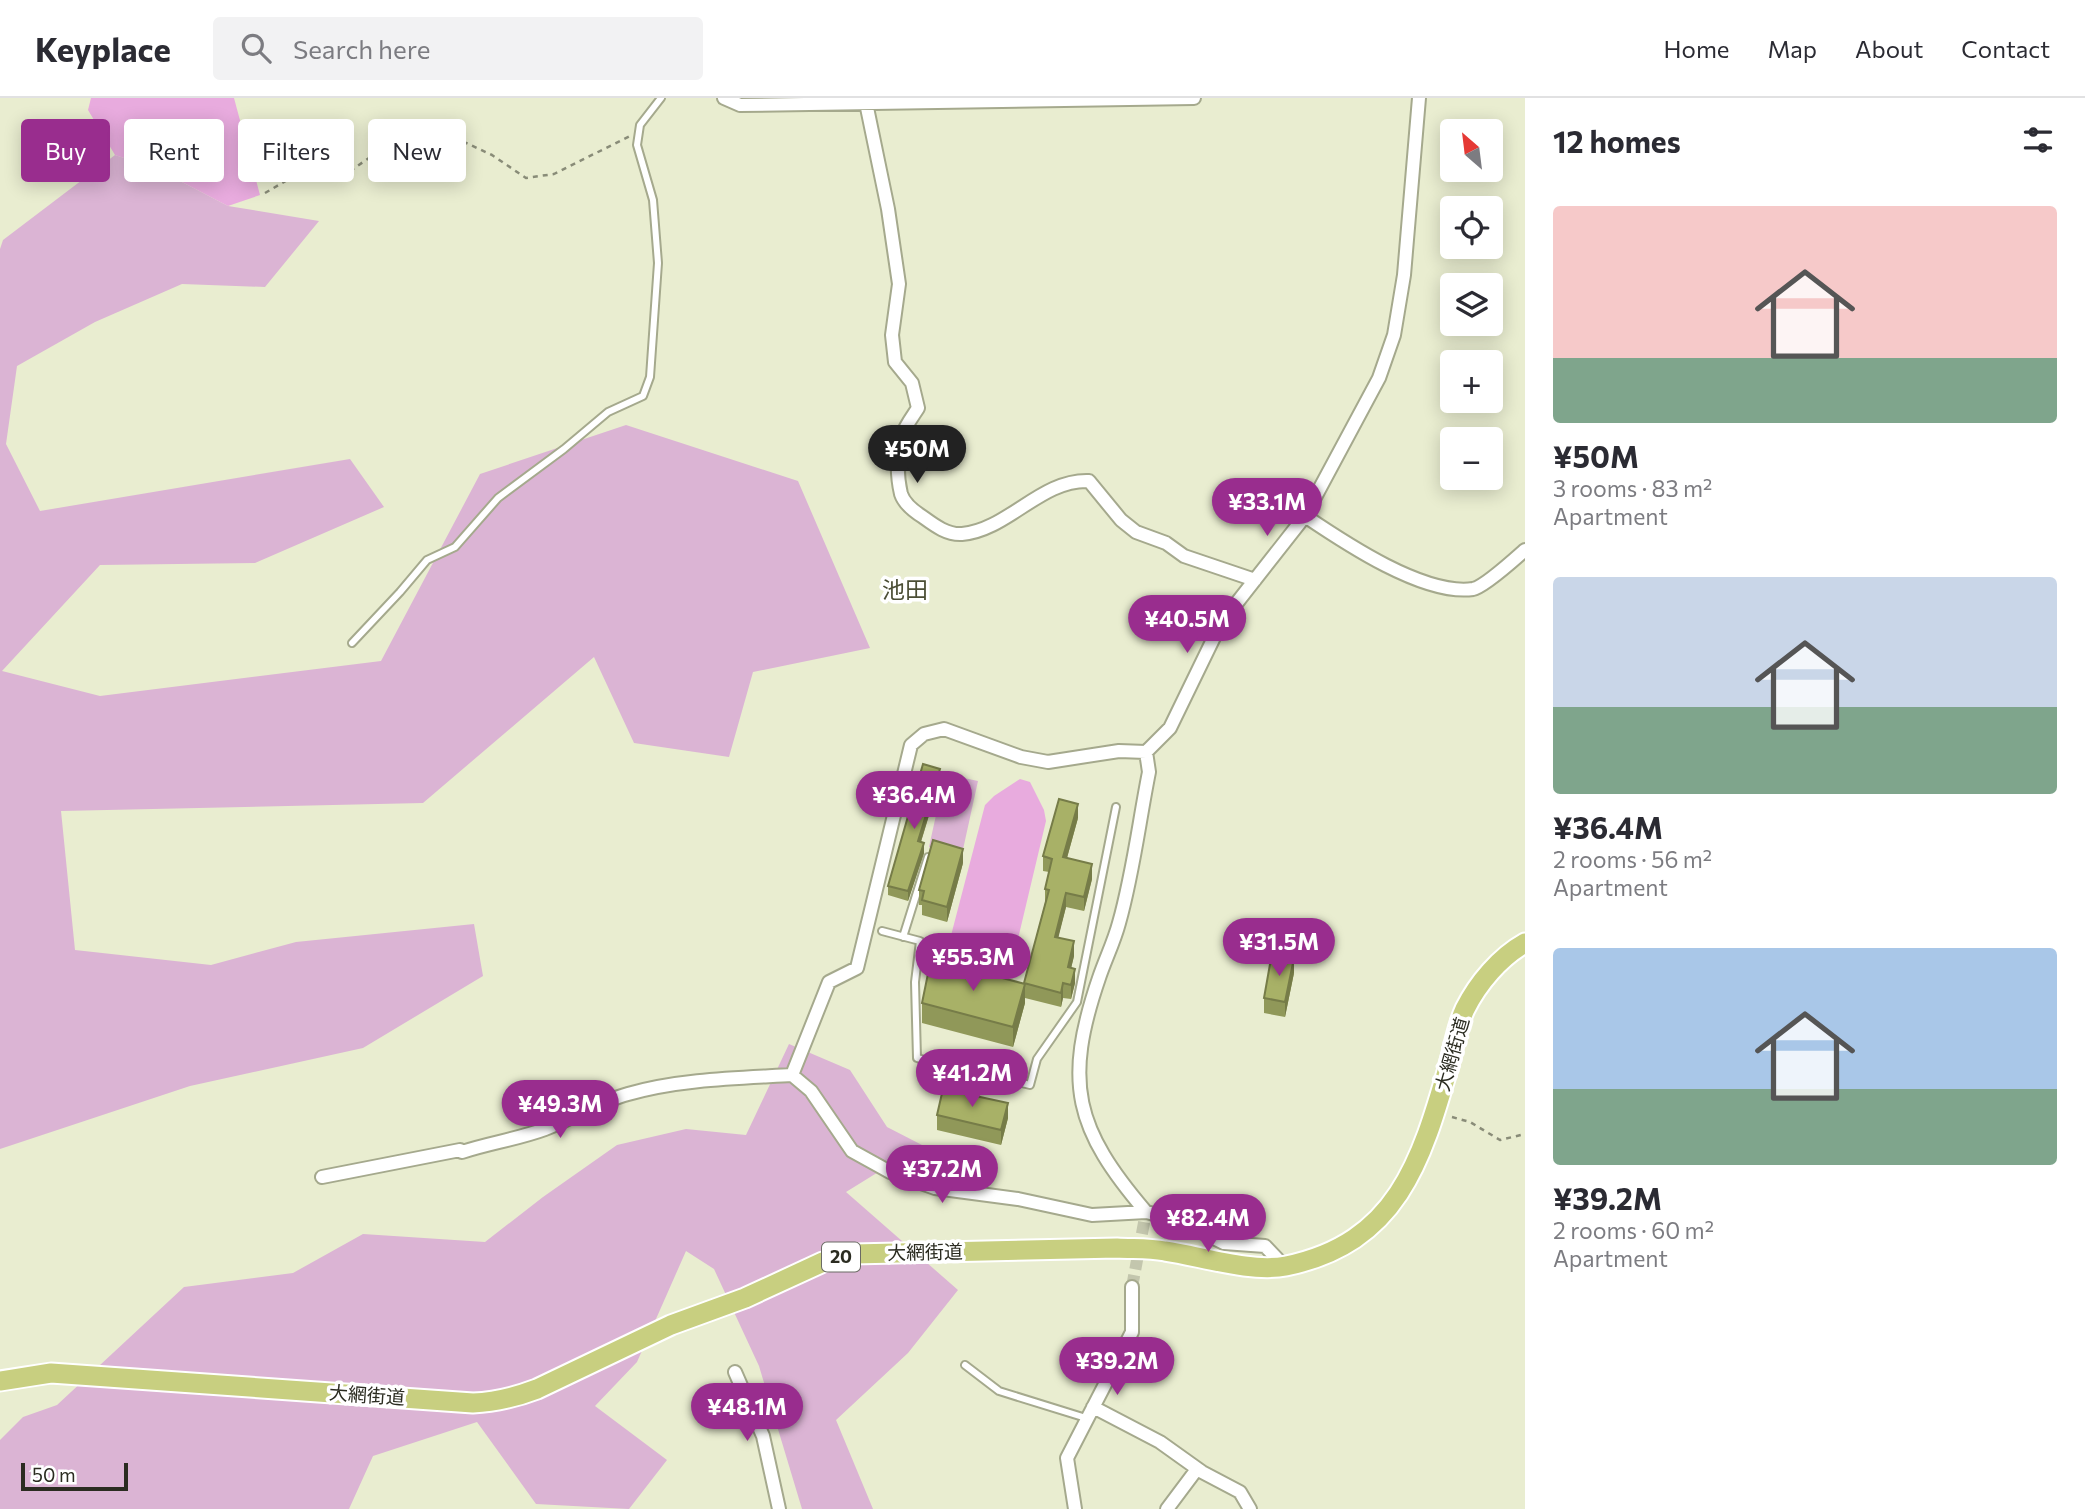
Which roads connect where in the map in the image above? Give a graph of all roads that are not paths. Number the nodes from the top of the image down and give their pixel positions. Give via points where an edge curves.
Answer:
1 (661, 98) edge
2 (723, 98) edge
3 (1194, 98) edge
4 (1419, 98) edge
5 (865, 100) edge
6 (1305, 516) junction
7 (1525, 550) edge
8 (1255, 580) junction
9 (352, 643) dead end
10 (1146, 752) junction
11 (1116, 807) dead end
12 (928, 857) edge
13 (882, 931) dead end
14 (903, 937) junction
15 (1525, 943) edge
16 (1083, 974) junction
17 (1099, 979) junction
18 (792, 1075) junction
19 (321, 1177) dead end
20 (1146, 1212) junction
21 (1284, 1266) junction
22 (1132, 1287) tunnel mouth
23 (965, 1365) dead end
24 (734, 1371) dead end
25 (0, 1381) edge
26 (1090, 1413) junction
27 (1197, 1469) junction
28 (779, 1509) edge
29 (1074, 1509) edge
30 (1167, 1509) edge
31 (1250, 1509) edge

1 - 9 lane via 640,125 637,145 653,200 658,263 650,377 643,396 607,412 498,498 455,547 427,560
2 - 5 street via 740,105
3 - 5 street
4 - 6 street via 1404,275 1394,335 1379,378
5 - 8 street via 899,284 892,335 895,362 912,383 918,408 902,435 897,469 902,498 942,530 961,534 993,524 1057,486 1089,481 1136,532 1166,543 1184,556
6 - 7 street via 1348,545 1444,588 1476,589
6 - 8 street
8 - 10 street via 1221,623 1170,728
10 - 17 street via 1149,772 1119,925
10 - 18 street via 1119,751 1048,762 944,729 924,734 911,745 857,968 829,982
11 - 16 lane
12 - 14 lane
13 - 14 lane
14 - 16 lane via 920,941 915,982 917,1058 1030,1086 1037,1059 1077,1002
15 - 21 main road, 大網街道 / 20 via 1490,973 1464,1011 1419,1159 1391,1206 1343,1246
16 - 17 lane
17 - 20 street via 1083,1031 1081,1096 1088,1125 1105,1160
18 - 19 street via 629,1093 514,1138
18 - 20 street via 811,1091 852,1151 890,1172 935,1188 1092,1215
20 - 21 street via 1175,1219 1224,1243 1265,1246
21 - 25 main road, 大網街道 / 20 via 1255,1268 1161,1250 1117,1248 853,1254 671,1325 537,1388 494,1402 51,1373
22 - 26 street via 1132,1332
23 - 26 lane via 999,1391
24 - 28 street via 763,1436
26 - 27 street via 1160,1442
26 - 29 street via 1068,1458
27 - 30 street
27 - 31 street via 1240,1492

